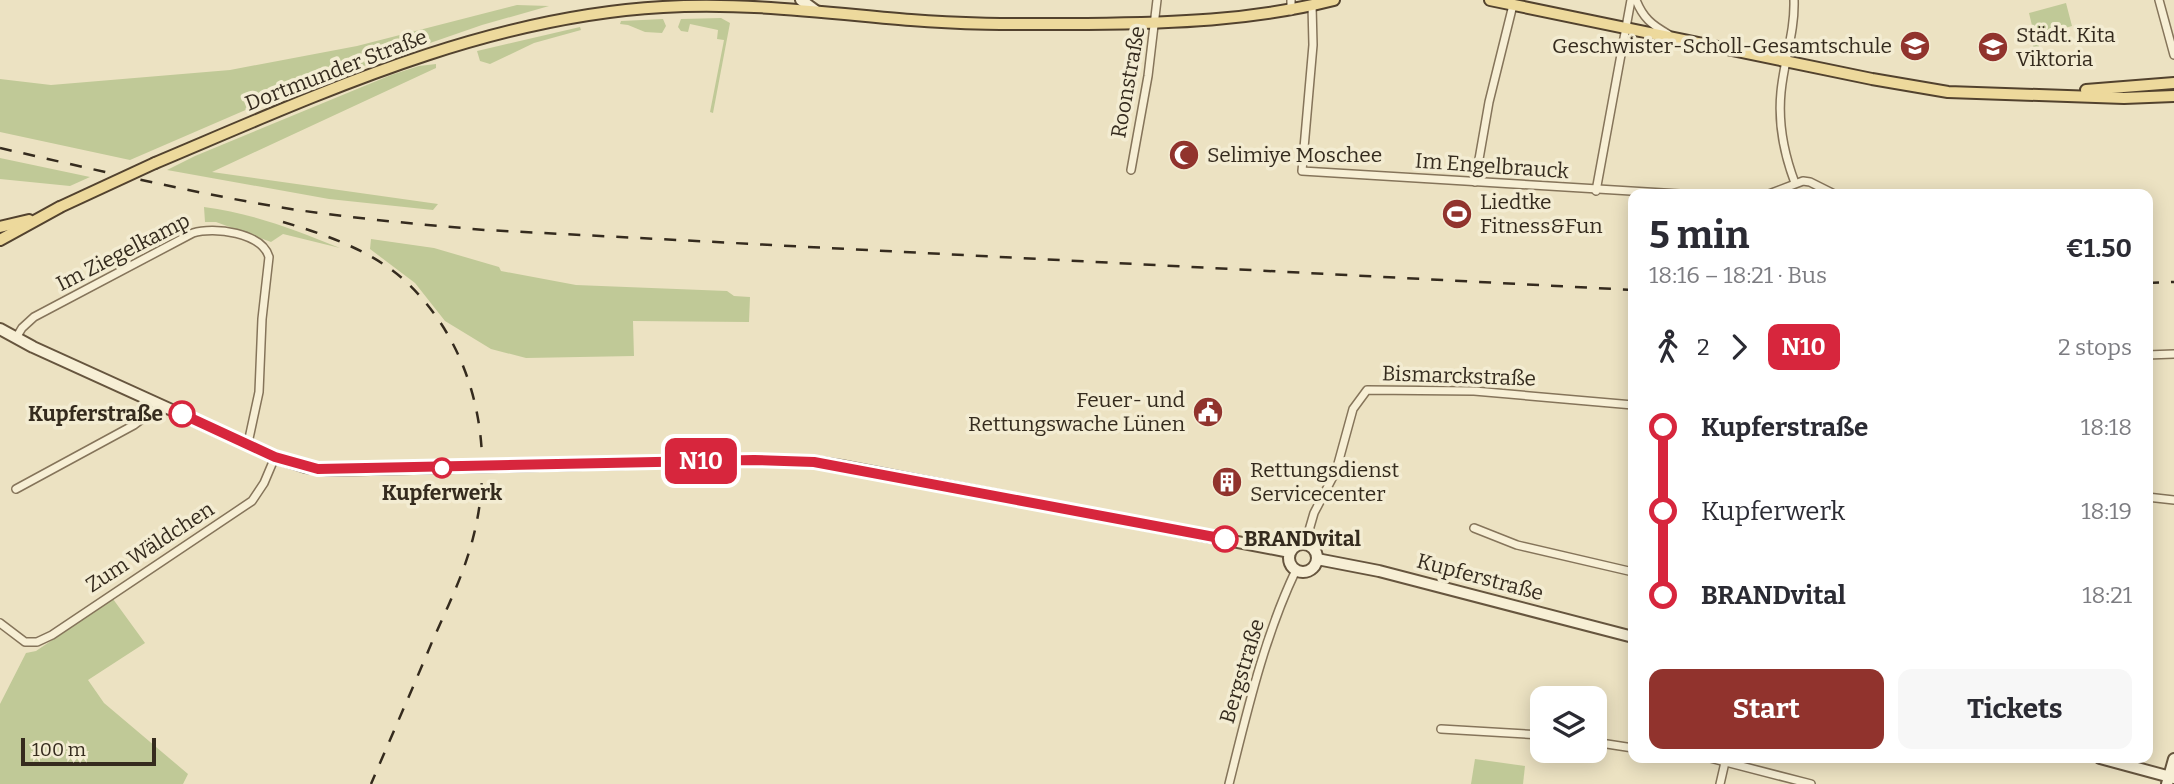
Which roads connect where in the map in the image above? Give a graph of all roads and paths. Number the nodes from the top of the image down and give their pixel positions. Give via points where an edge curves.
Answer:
1 (801, 0) edge
2 (1157, 0) edge
3 (1334, 0) edge
4 (1490, 0) edge
5 (1631, 0) edge
6 (1636, 0) edge
7 (1794, 0) edge
8 (2159, 0) edge
9 (1506, 2) edge
10 (663, 4) edge
11 (770, 4) edge
12 (1291, 5) edge
13 (1312, 5) junction
14 (816, 11) junction
15 (1156, 23) junction
16 (1626, 28) junction
17 (1675, 38) junction
18 (2174, 55) edge
19 (1787, 62) junction
20 (2174, 85) edge
21 (2052, 94) junction
22 (2169, 96) edge
23 (1131, 170) dead end
24 (1475, 183) junction
25 (1795, 183) junction
26 (1784, 189) edge
27 (1824, 189) edge
28 (1596, 191) junction
29 (1628, 192) edge
30 (38, 218) junction
31 (0, 228) edge
32 (0, 240) edge
33 (0, 329) edge
34 (16, 338) junction
35 (2174, 354) edge
36 (2153, 355) edge
37 (151, 400) junction
38 (1628, 405) edge
39 (248, 443) junction
40 (275, 457) junction
41 (16, 489) dead end
42 (2153, 498) edge
43 (2174, 500) edge
44 (1474, 528) dead end
45 (1305, 544) junction
46 (1290, 552) junction
47 (1317, 559) junction
48 (1296, 570) junction
49 (1628, 571) edge
50 (0, 623) edge
51 (1628, 636) edge
52 (1441, 729) dead end
53 (1530, 734) edge
54 (1607, 744) edge
55 (1628, 747) edge
56 (2174, 759) edge
57 (1724, 763) edge
58 (1736, 763) edge
59 (2117, 763) edge
60 (2170, 779) edge
61 (1229, 784) edge
62 (1720, 784) edge
63 (1811, 784) edge

1 - 14 street
2 - 15 street, Roonstraße
3 - 13 main road, Dortmunder Straße
4 - 9 main road
5 - 16 street
6 - 17 street via 1652,26
7 - 19 street
8 - 18 street
9 - 16 main road
9 - 24 street
10 - 11 main road, Dortmunder Straße
10 - 30 main road, Dortmunder Straße, bridge via 569,18 463,42 374,73 155,163
11 - 14 main road, Dortmunder Straße
12 - 13 main road, Dortmunder Straße
12 - 15 main road, Dortmunder Straße via 1254,16
13 - 24 street, Im Engelbrauck via 1302,171
14 - 15 main road, Dortmunder Straße via 969,23
15 - 23 street, Roonstraße
16 - 17 main road
16 - 28 street
17 - 19 main road
19 - 21 main road via 1954,92
19 - 25 street via 1781,118
20 - 21 main road
20 - 22 street
21 - 22 main road
24 - 28 street, Im Engelbrauck
25 - 26 street
25 - 27 street via 1810,182
28 - 29 street, Im Engelbrauck
30 - 31 main road, Dortmunder Straße
30 - 32 main road, Dortmunder Straße
33 - 34 street
34 - 37 street
34 - 39 street, Im Ziegelkamp via 34,317 193,233 220,230 254,241 269,257 260,387
35 - 36 street
37 - 39 street
37 - 41 street via 134,425
38 - 45 street, Bismarckstraße via 1474,391 1367,390 1353,409 1336,471 1314,513
39 - 40 street
40 - 46 street via 327,470 814,462
40 - 50 street, Zum Wäldchen via 252,501 52,635 24,642
42 - 43 street
44 - 49 street via 1517,545
45 - 46 street
45 - 47 street
46 - 48 street
47 - 48 street via 1309,570
47 - 51 street, Kupferstraße
48 - 61 street, Bergstraße via 1251,697
52 - 53 street
54 - 55 street
56 - 60 street
57 - 62 street
58 - 63 street
59 - 60 street

